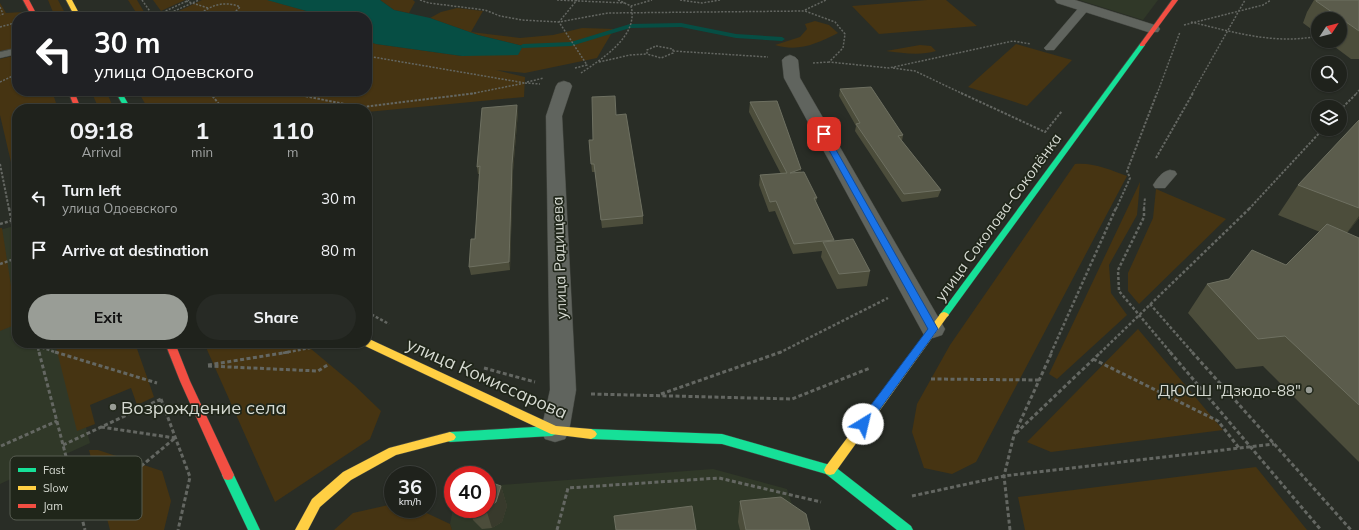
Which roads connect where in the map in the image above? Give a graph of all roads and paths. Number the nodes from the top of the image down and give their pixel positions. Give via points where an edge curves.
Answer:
1 (26, 0) edge
2 (69, 0) edge
3 (142, 0) edge
4 (189, 0) edge
5 (199, 0) edge
6 (420, 0) edge
7 (557, 0) edge
8 (576, 0) edge
9 (618, 0) edge
10 (652, 0) edge
11 (680, 0) edge
12 (720, 0) edge
13 (826, 0) edge
14 (1062, 0) edge
15 (1174, 0) edge
16 (1244, 0) edge
17 (1271, 0) edge
18 (186, 2) junction
19 (192, 3) junction
20 (625, 3) junction
21 (631, 6) junction
22 (0, 7) edge
23 (1085, 7) junction
24 (208, 8) junction
25 (805, 11) junction
26 (1237, 11) junction
27 (32, 12) edge
28 (75, 12) edge
29 (150, 12) edge
30 (164, 12) edge
31 (172, 12) edge
32 (203, 12) edge
33 (236, 12) edge
34 (632, 12) junction
35 (0, 15) edge
36 (559, 22) junction
37 (1191, 22) junction
38 (11, 24) dead end
39 (0, 27) edge
40 (1153, 29) junction
41 (1229, 30) junction
42 (1311, 38) edge
43 (1013, 41) dead end
44 (1050, 48) dead end
45 (673, 51) junction
46 (12, 52) edge
47 (647, 54) junction
48 (0, 55) edge
49 (581, 56) dead end
50 (372, 57) edge
51 (790, 60) junction
52 (829, 62) junction
53 (587, 65) dead end
54 (889, 68) junction
55 (12, 76) edge
56 (0, 82) edge
57 (564, 86) joint
58 (1359, 90) edge
59 (305, 96) edge
60 (1347, 103) edge
61 (342, 104) edge
62 (372, 105) edge
63 (1064, 110) dead end
64 (1316, 136) edge
65 (1155, 160) dead end
66 (0, 164) edge
67 (1146, 195) dead end
68 (12, 221) joint
69 (0, 224) edge
70 (12, 260) edge
71 (0, 264) edge
72 (910, 288) junction
73 (1150, 304) junction
74 (372, 315) edge
75 (1139, 315) junction
76 (392, 326) dead end
77 (933, 329) junction
78 (372, 344) edge
79 (38, 348) edge
80 (49, 348) edge
81 (172, 348) edge
82 (310, 348) edge
83 (1093, 359) junction
84 (329, 364) dead end
85 (483, 367) dead end
86 (897, 379) junction
87 (1040, 380) junction
88 (159, 388) dead end
89 (563, 390) junction
90 (160, 394) dead end
91 (658, 395) junction
92 (161, 399) junction
93 (57, 421) junction
94 (101, 427) junction
95 (555, 431) junction
96 (1014, 435) junction
97 (175, 438) junction
98 (1274, 444) junction
99 (63, 445) junction
100 (1, 446) dead end
101 (1250, 447) junction
102 (1240, 448) junction
103 (66, 456) edge
104 (142, 465) edge
105 (830, 470) junction
106 (1004, 476) junction
107 (874, 504) junction
108 (826, 505) dead end
109 (82, 520) edge
110 (85, 530) edge
111 (178, 530) edge
112 (254, 530) edge
113 (301, 530) edge
114 (556, 530) edge
115 (907, 530) edge
116 (1010, 530) edge
117 (1322, 530) edge
118 (1351, 530) edge

1 - 27 street
2 - 28 street
3 - 29 path
4 - 18 path
5 - 19 path
6 - 36 path via 485,10 522,20
7 - 8 path
8 - 20 path
8 - 36 path
9 - 20 path
10 - 21 path
11 - 12 path via 702,3
13 - 25 path
14 - 23 street
15 - 40 street, улица Соколова-Соколёнка
16 - 26 path
17 - 26 path
18 - 19 path
18 - 30 path
19 - 24 path
19 - 31 path
20 - 21 path
21 - 34 path
22 - 35 path via 3,14
23 - 40 street
23 - 44 lane
24 - 32 path
24 - 33 path via 235,4 240,7
25 - 34 path
25 - 52 path via 835,22 845,34 843,48
26 - 37 path
26 - 41 path
34 - 36 path via 608,13
34 - 57 path via 634,20 628,32 604,57
36 - 49 path
37 - 41 path
37 - 87 path via 1182,26 1127,171 1130,178
38 - 39 path
40 - 77 street, улица Соколова-Соколёнка
41 - 42 path via 1258,37
41 - 65 path
43 - 54 path
45 - 47 path via 669,56 661,58
45 - 47 path via 668,46 660,46 647,50
45 - 51 path
46 - 48 lane
47 - 53 path via 630,55
50 - 62 path via 525,83 458,96
51 - 52 path
51 - 72 street via 792,78
52 - 54 path
54 - 63 path via 915,71 1045,132
55 - 56 path
57 - 89 street, улица Радищева via 554,116
58 - 60 path
59 - 61 path
64 - 73 path via 1240,218
66 - 68 path
67 - 75 path via 1144,217 1118,270 1119,291
68 - 69 path
70 - 71 path
72 - 77 street
72 - 91 path via 778,353
73 - 75 path
73 - 98 path
74 - 76 path
75 - 83 path
75 - 101 path
77 - 86 street, улица Соколова-Соколёнка
78 - 95 street, улица Комиссарова
79 - 93 path
80 - 88 path via 157,383
81 - 112 street
82 - 84 path via 202,366 318,371
83 - 96 path
83 - 102 path via 1218,421
85 - 89 path
86 - 87 path
86 - 91 path via 871,368 792,399
86 - 105 street, улица Соколова-Соколёнка
87 - 96 path
89 - 91 path
89 - 95 street, улица Радищева
90 - 92 path
92 - 94 path
92 - 97 path
93 - 99 path
93 - 100 path
94 - 97 path
94 - 99 path
95 - 105 street, улица Комиссарова via 722,439
95 - 113 street via 456,435 393,451 347,476 316,503
96 - 106 path
97 - 104 path
97 - 111 path via 190,477
98 - 101 path
98 - 118 path
99 - 103 path
101 - 102 path
101 - 117 path
102 - 106 path
105 - 107 street, улица Комиссарова
106 - 107 path
106 - 116 path
107 - 115 street, улица Комиссарова
108 - 114 path via 820,500 719,478 568,488
109 - 110 path

